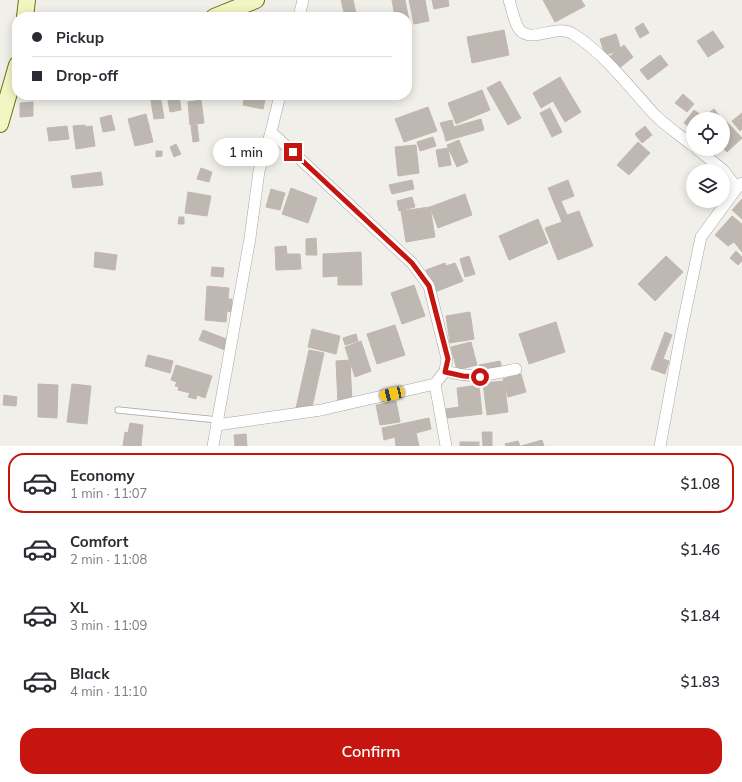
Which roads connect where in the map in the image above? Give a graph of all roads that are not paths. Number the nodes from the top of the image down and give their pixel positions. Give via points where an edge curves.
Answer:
1 (27, 0) edge
2 (256, 0) edge
3 (303, 0) edge
4 (509, 0) edge
5 (26, 12) edge
6 (226, 12) edge
7 (300, 12) edge
8 (12, 82) edge
9 (279, 100) edge
10 (0, 124) edge
11 (271, 132) junction
12 (686, 140) edge
13 (706, 156) edge
14 (739, 185) edge
15 (516, 369) dead end
16 (445, 372) junction
17 (435, 384) junction
18 (118, 410) dead end
19 (218, 422) junction
20 (213, 446) edge
21 (446, 446) edge
22 (660, 446) edge

1 - 5 street
2 - 6 street
3 - 7 street
4 - 12 street via 522,32 535,35 563,30 577,36 619,73 656,116
8 - 10 street
9 - 11 street
11 - 16 street via 412,263 429,286 448,359
11 - 19 street via 259,171
13 - 14 street
14 - 22 street via 701,237
15 - 16 street via 480,377
16 - 17 street
17 - 19 street via 321,410
17 - 21 street
18 - 19 lane
19 - 20 street

